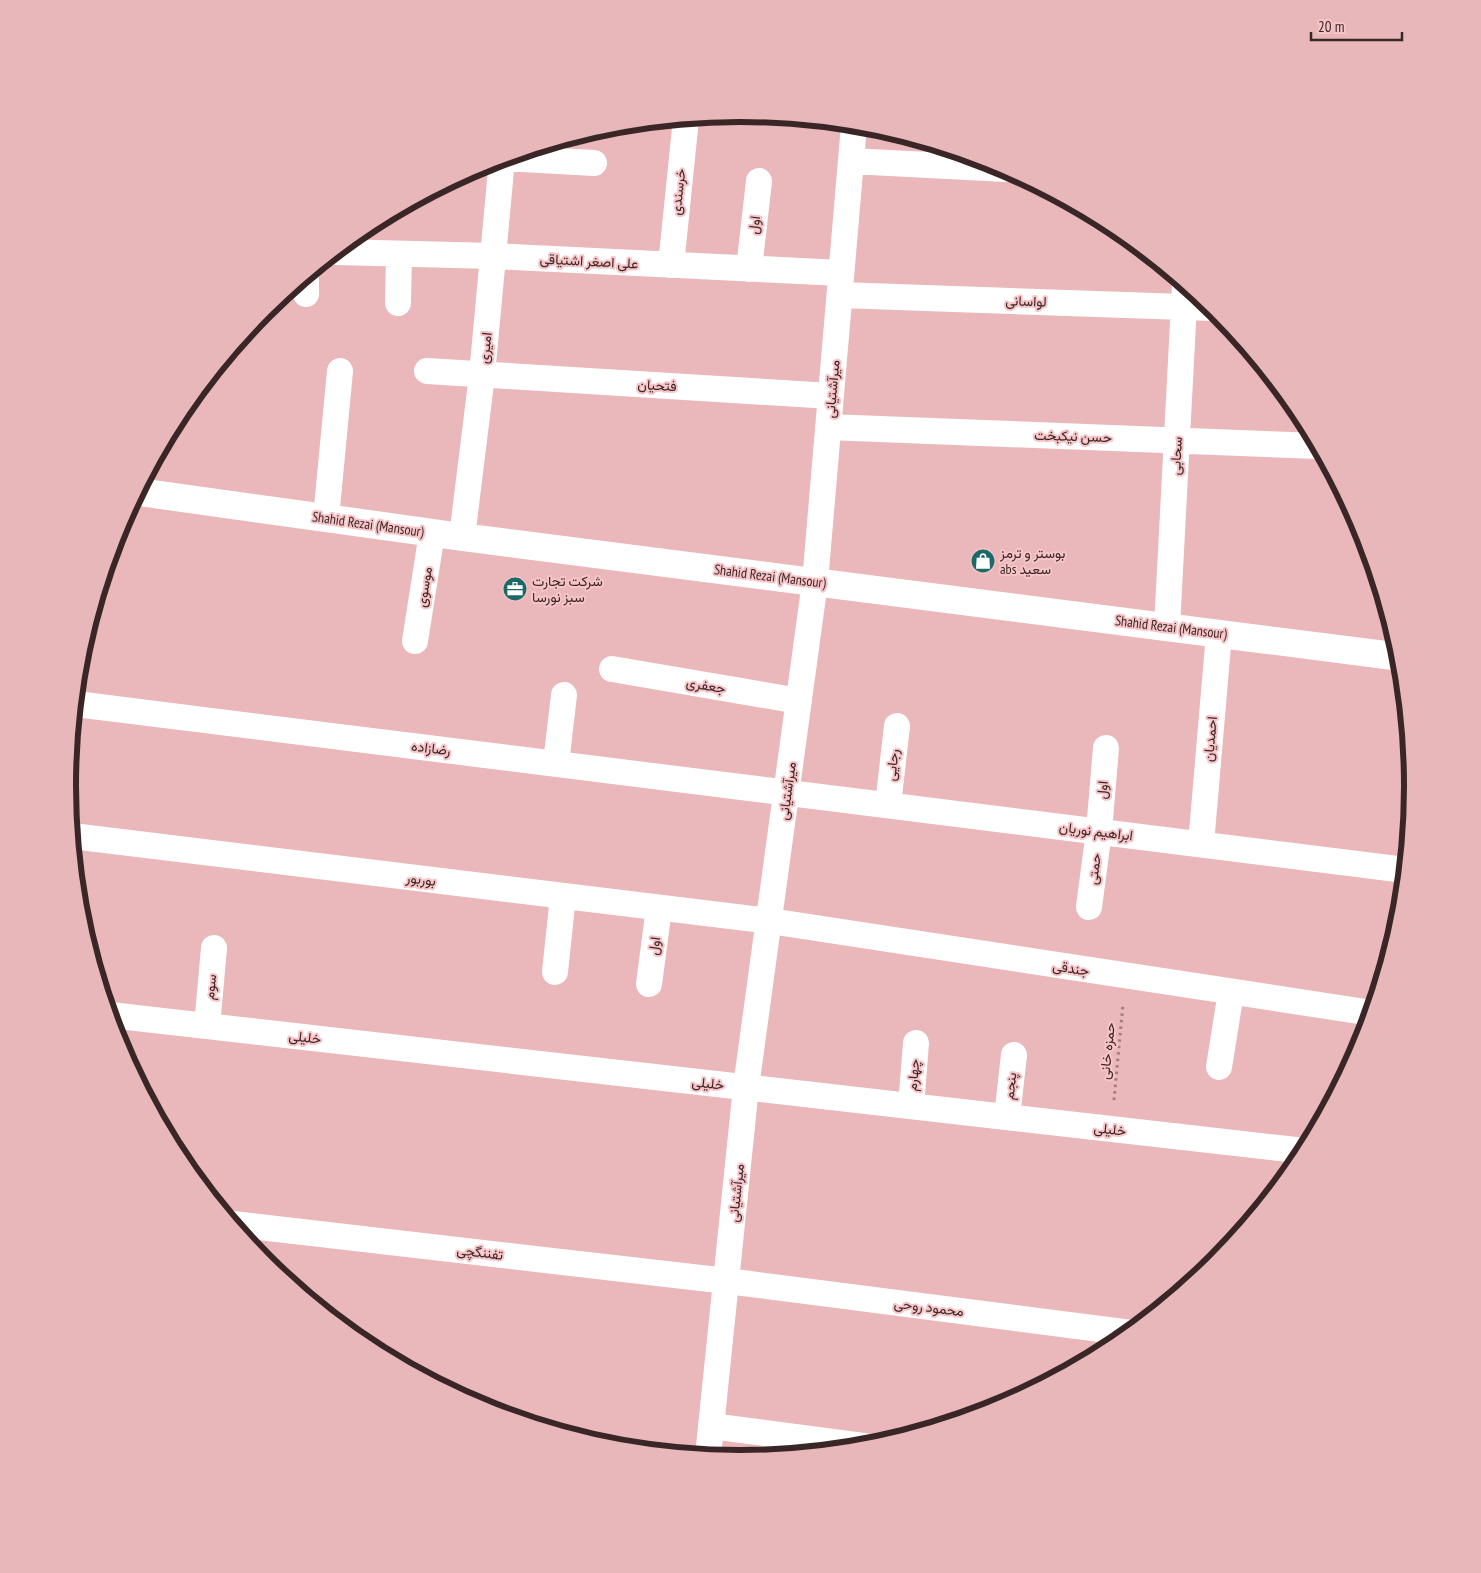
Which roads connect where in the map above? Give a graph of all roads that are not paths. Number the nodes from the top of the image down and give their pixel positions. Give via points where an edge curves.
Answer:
1 (685, 125) edge
2 (853, 132) edge
3 (523, 159) edge
4 (851, 162) junction
5 (594, 164) dead end
6 (503, 167) edge
7 (981, 168) edge
8 (759, 181) dead end
9 (346, 252) edge
10 (399, 255) junction
11 (494, 256) junction
12 (671, 265) junction
13 (749, 269) junction
14 (841, 284) junction
15 (1185, 296) edge
16 (398, 303) dead end
17 (340, 370) dead end
18 (427, 371) dead end
19 (482, 375) junction
20 (831, 396) junction
21 (828, 427) junction
22 (1177, 440) junction
23 (1311, 446) edge
24 (145, 493) edge
25 (326, 518) junction
26 (432, 533) junction
27 (462, 537) junction
28 (815, 582) junction
29 (1167, 627) junction
30 (1219, 634) junction
31 (415, 641) dead end
32 (1392, 656) edge
33 (612, 669) dead end
34 (564, 695) dead end
35 (799, 701) junction
36 (82, 705) edge
37 (897, 726) dead end
38 (1106, 748) dead end
39 (556, 764) junction
40 (787, 792) junction
41 (888, 805) junction
42 (1099, 831) junction
43 (79, 837) edge
44 (1201, 844) junction
45 (1399, 869) edge
46 (563, 896) junction
47 (1089, 907) dead end
48 (659, 908) junction
49 (770, 922) junction
50 (214, 948) dead end
51 (556, 972) dead end
52 (649, 984) dead end
53 (1231, 992) junction
54 (1365, 1012) edge
55 (118, 1016) edge
56 (207, 1026) junction
57 (916, 1043) dead end
58 (1014, 1055) dead end
59 (1219, 1067) dead end
60 (746, 1087) junction
61 (911, 1106) junction
62 (1007, 1117) junction
63 (1297, 1150) edge
64 (242, 1225) edge
65 (727, 1280) junction
66 (1120, 1332) edge
67 (712, 1426) junction
68 (840, 1443) edge
69 (709, 1450) edge

1 - 12 street, خرسندی
2 - 4 street, میرآشتیانی
3 - 5 street
4 - 7 street
4 - 14 street, میرآشتیانی
6 - 11 street, امیری
8 - 13 street, اول
9 - 10 street, علی اصغر اشتیاقی
10 - 11 street, علی اصغر اشتیاقی
10 - 16 street
11 - 12 street, علی اصغر اشتیاقی
11 - 19 street, امیری
12 - 13 street, علی اصغر اشتیاقی
13 - 14 street, علی اصغر اشتیاقی
14 - 15 street, لواسانی
14 - 20 street, میرآشتیانی
15 - 22 street, سحابی
17 - 25 street
18 - 19 street, فتحیان
19 - 20 street, فتحیان
19 - 27 street, امیری
20 - 21 street, میرآشتیانی
21 - 22 street, حسن نیکبخت
21 - 28 street, میرآشتیانی
22 - 23 street, حسن نیکبخت
22 - 29 street, سحابی
24 - 25 main road, Shahid Rezai (Mansour)
25 - 26 main road, Shahid Rezai (Mansour)
26 - 27 main road, Shahid Rezai (Mansour)
26 - 31 street, موسوی
27 - 28 main road, Shahid Rezai (Mansour)
28 - 29 main road, Shahid Rezai (Mansour)
28 - 35 street, میرآشتیانی
29 - 30 main road, Shahid Rezai (Mansour)
30 - 32 main road, Shahid Rezai (Mansour)
30 - 44 street, احمدیان
33 - 35 street, جعفری
34 - 39 street
35 - 40 street, میرآشتیانی
36 - 39 street, رضازاده
37 - 41 street, رجایی
38 - 42 street, اول
39 - 40 street, رضازاده
40 - 41 street, ابراهیم نوریان
40 - 49 street, میرآشتیانی
41 - 42 street, ابراهیم نوریان
42 - 44 street, ابراهیم نوریان
42 - 47 street, حمتی
43 - 46 street, بوربور
44 - 45 street, ابراهیم نوریان
46 - 48 street, بوربور
46 - 51 street
48 - 49 street, بوربور
48 - 52 street, اول
49 - 53 street, جندقی
49 - 60 street, میرآشتیانی
50 - 56 street, سوم
53 - 54 street, جندقی
53 - 59 street
55 - 56 street, خلیلی
56 - 60 street, خلیلی
57 - 61 street, چهارم
58 - 62 street, پنجم
60 - 61 street, خلیلی
60 - 65 street, میرآشتیانی
61 - 62 street, خلیلی
62 - 63 street, خلیلی
64 - 65 street, تفننگچی
65 - 66 street, محمود روحی
65 - 67 street, میرآشتیانی
67 - 68 street
67 - 69 street, میرآشتیانی

